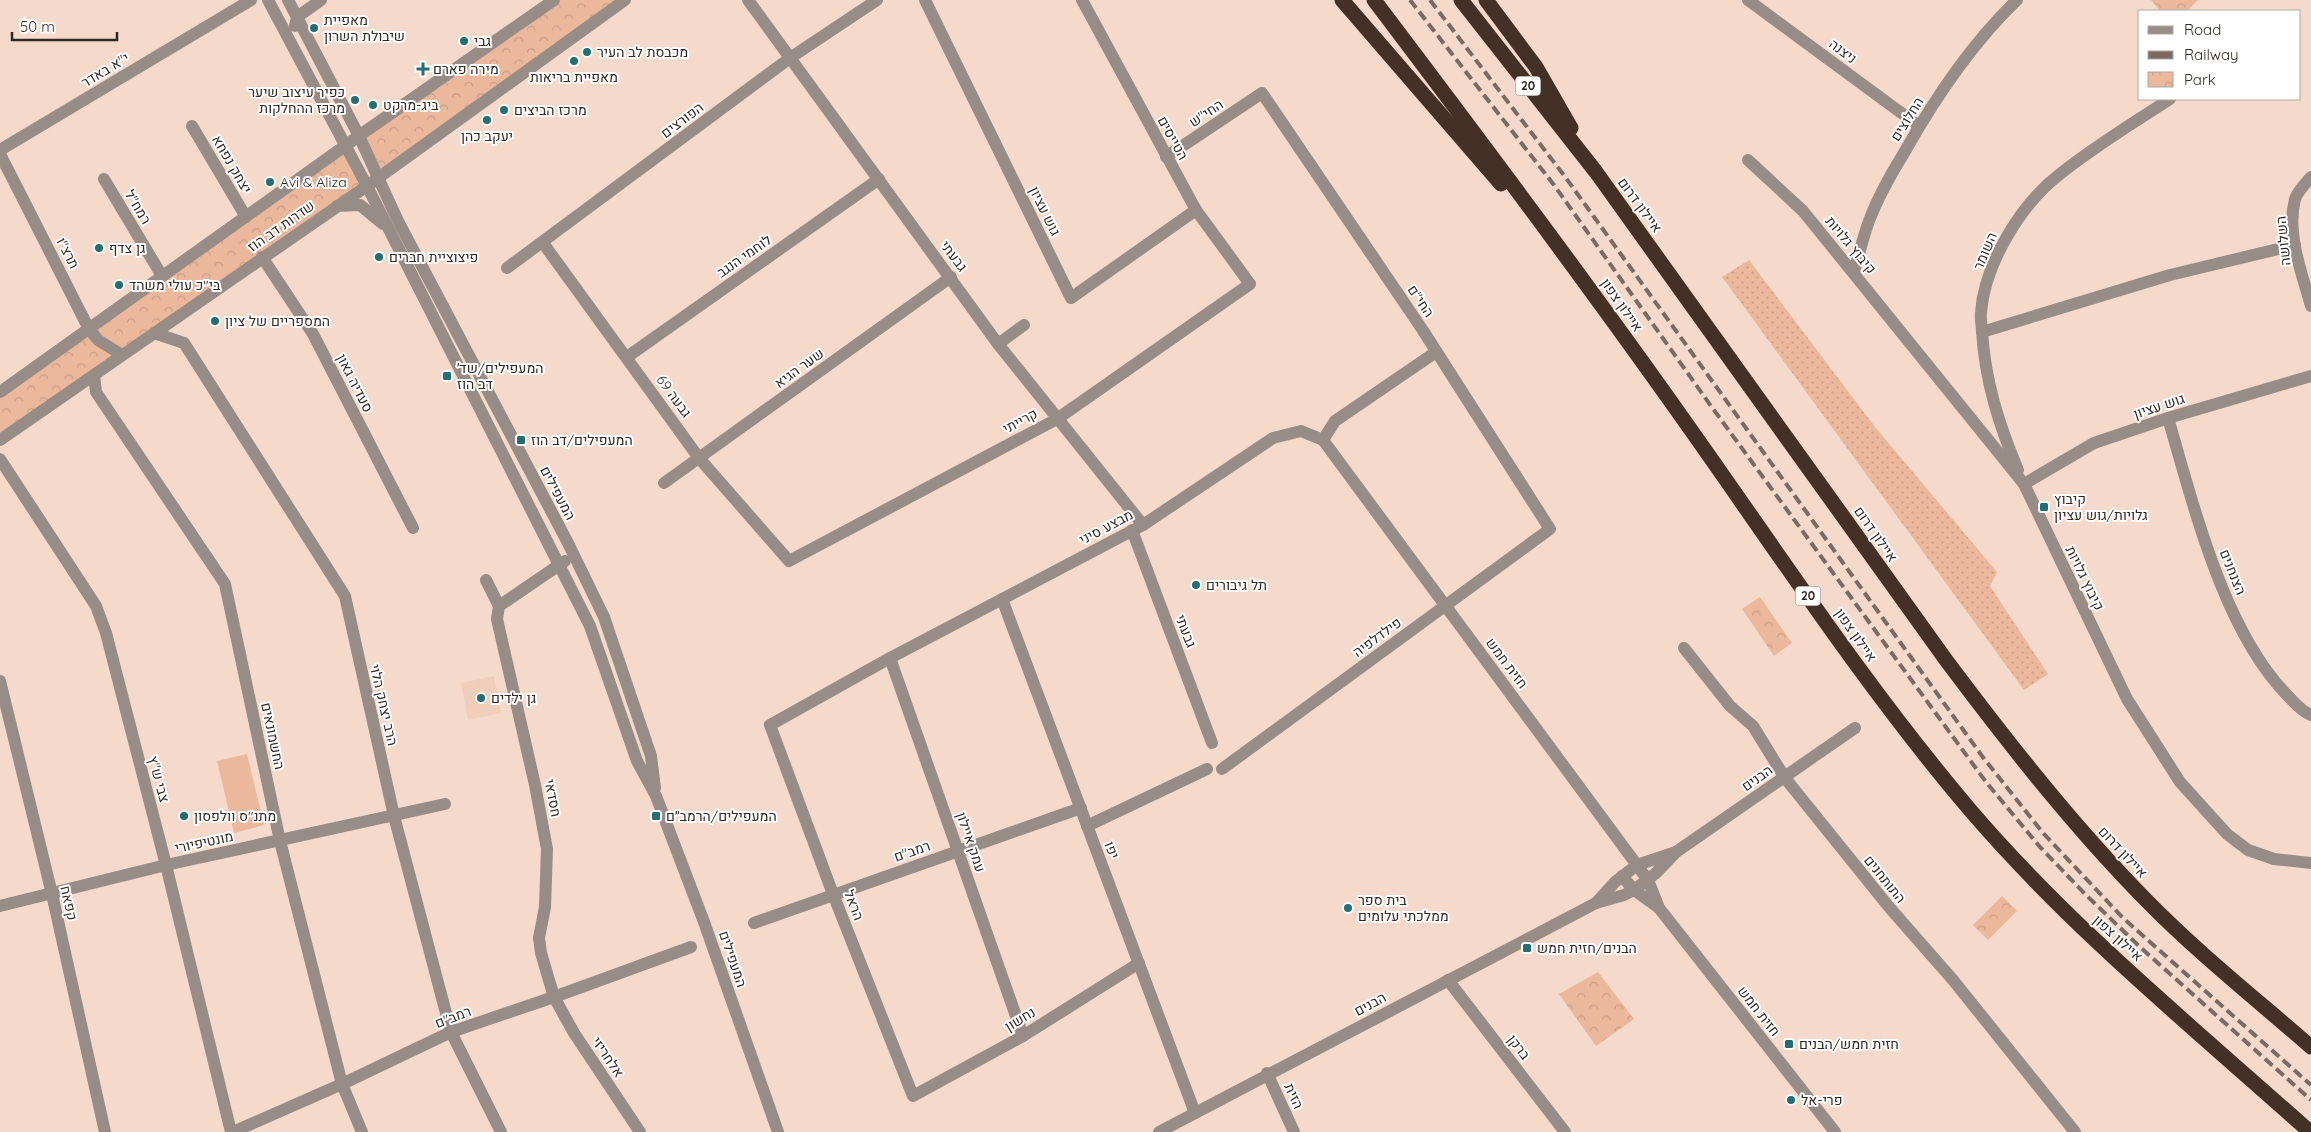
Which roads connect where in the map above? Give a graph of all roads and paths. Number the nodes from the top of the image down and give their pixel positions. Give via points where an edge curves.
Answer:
1 (251, 0) edge
2 (268, 0) edge
3 (288, 0) edge
4 (321, 0) edge
5 (554, 0) edge
6 (625, 0) edge
7 (748, 0) edge
8 (877, 0) edge
9 (925, 0) edge
10 (1082, 0) edge
11 (1342, 0) edge
12 (1374, 0) edge
13 (1461, 0) edge
14 (1486, 0) edge
15 (1748, 0) edge
16 (2017, 0) edge
17 (298, 17) junction
18 (292, 42) junction
19 (790, 58) junction
20 (1262, 93) joint
21 (2169, 100) edge
22 (192, 126) dead end
23 (1919, 126) junction
24 (359, 136) junction
25 (345, 146) junction
26 (0, 150) edge
27 (0, 154) edge
28 (1166, 157) junction
29 (1748, 160) dead end
30 (1596, 172) junction
31 (2311, 177) edge
32 (379, 178) junction
33 (104, 179) dead end
34 (878, 179) junction
35 (366, 186) junction
36 (336, 206) junction
37 (1196, 210) junction
38 (246, 217) junction
39 (386, 227) junction
40 (543, 243) junction
41 (2295, 245) junction
42 (262, 257) junction
43 (507, 268) dead end
44 (1854, 272) junction
45 (1581, 274) junction
46 (162, 276) junction
47 (951, 277) junction
48 (1250, 284) joint
49 (2311, 306) edge
50 (1024, 325) dead end
51 (90, 329) junction
52 (1982, 332) junction
53 (154, 333) junction
54 (998, 344) junction
55 (1436, 352) junction
56 (122, 355) junction
57 (627, 357) junction
58 (94, 375) junction
59 (2311, 376) edge
60 (0, 392) edge
61 (1057, 418) junction
62 (2168, 418) junction
63 (0, 440) edge
64 (1323, 440) junction
65 (699, 458) junction
66 (0, 459) edge
67 (664, 483) dead end
68 (2024, 484) junction
69 (413, 528) dead end
70 (1137, 528) junction
71 (1550, 529) joint
72 (574, 556) junction
73 (788, 561) joint
74 (559, 564) junction
75 (486, 580) dead end
76 (1002, 598) junction
77 (1445, 605) junction
78 (499, 606) junction
79 (1684, 648) dead end
80 (890, 658) junction
81 (0, 681) edge
82 (2311, 715) edge
83 (770, 725) joint
84 (1855, 728) dead end
85 (1212, 743) dead end
86 (1207, 769) dead end
87 (1222, 769) dead end
88 (1785, 778) junction
89 (656, 796) junction
90 (446, 804) dead end
91 (1081, 808) junction
92 (394, 816) junction
93 (1087, 826) junction
94 (280, 840) junction
95 (959, 850) junction
96 (1676, 852) junction
97 (2311, 863) edge
98 (1637, 865) junction
99 (166, 866) junction
100 (1622, 876) junction
101 (1648, 880) junction
102 (1634, 890) junction
103 (52, 894) junction
104 (834, 894) junction
105 (1596, 903) junction
106 (0, 906) edge
107 (1659, 908) junction
108 (754, 923) dead end
109 (691, 947) dead end
110 (1139, 963) junction
111 (1448, 980) junction
112 (554, 997) junction
113 (451, 1032) junction
114 (1023, 1036) junction
115 (2311, 1047) edge
116 (1268, 1073) junction
117 (342, 1084) junction
118 (913, 1096) joint
119 (1195, 1113) junction
120 (2068, 1130) edge
121 (105, 1132) edge
122 (232, 1132) edge
123 (362, 1132) edge
124 (501, 1132) edge
125 (640, 1132) edge
126 (778, 1132) edge
127 (1159, 1132) edge
128 (1294, 1132) edge
129 (1566, 1132) edge
130 (1835, 1132) edge
131 (2310, 1132) edge

1 - 26 street, י"א באדר
2 - 18 street, המעפילים
3 - 17 street, המעפילים
4 - 17 street
5 - 24 street, שדרות דב הוז
6 - 32 street, שדרות דב הוז
7 - 19 street, גבעתי
8 - 19 street, הפורצים
9 - 37 street, גוש עציון via 1071,298
10 - 28 street, הטייסים
11 - 45 highway
12 - 45 highway, איילון צפון / 20
13 - 30 highway, איילון דרום / 20
14 - 30 highway via 1536,67
15 - 23 street, ניצנה
16 - 23 street, החלוצים via 1991,25
17 - 18 street
17 - 24 street, המעפילים
18 - 25 street, המעפילים
19 - 34 street, גבעתי
19 - 40 street, הפורצים
20 - 28 street, החי"ש
20 - 55 street, החי"ם
21 - 52 street, השומר via 2058,174 2029,204 2004,238 1990,274 1981,312
22 - 38 street, יצחק נפחא
23 - 44 street, החלוצים via 1869,221
24 - 25 street, שדרות דב הוז
24 - 32 street, המעפילים
25 - 35 street, המעפילים
25 - 38 street, שדרות דב הוז
27 - 51 street, תרצ"ו
28 - 37 street, הטייסים
29 - 44 street, קיבוץ גלויות via 1803,211
30 - 115 highway, איילון דרום / 20 via 2003,735 2085,835 2148,902
31 - 41 street, השלושה via 2296,197 2292,220
32 - 35 street, שדרות דב הוז
32 - 72 street, המעפילים
33 - 46 street, רמח"ל
34 - 47 street, גבעתי
34 - 57 street, לוחמי הנגב
35 - 36 street, שדרות דב הוז
35 - 39 street, המעפילים
36 - 39 street via 360,205
36 - 42 street, שדרות דב הוז
37 - 48 street, הטייסים
38 - 46 street, שדרות דב הוז
39 - 74 street, המעפילים
40 - 43 street, הפורצים
40 - 57 street, גבעה 69
41 - 49 street, השלושה
41 - 52 street via 2170,275
42 - 53 street, שדרות דב הוז
42 - 69 street, סעדיה גאון via 313,334
44 - 68 street, קיבוץ גלויות
45 - 131 highway, איילון צפון / 20 via 1890,712 1970,810 2070,917
46 - 51 street, שדרות דב הוז
47 - 54 street, גבעתי
47 - 65 street, שער הגיא
48 - 61 street, קרייתי
50 - 54 street
51 - 56 street, תרצ"ו via 98,340
51 - 60 street, שדרות דב הוז
52 - 68 street, השומר via 1983,357 1992,399
53 - 56 street, שדרות דב הוז
53 - 92 street, הרב יצחק הלוי via 184,343 345,596
54 - 61 street, גבעתי
55 - 64 street via 1335,421
55 - 71 street, החי"ם
56 - 58 street, שדרות דב הוז
57 - 65 street, גבעה 69
58 - 63 street, שדרות דב הוז
58 - 94 street, החשמונאים via 96,392 225,584
59 - 62 street, גוש עציון
61 - 70 street, גבעתי
61 - 73 street, קרייתי
62 - 68 street, גוש עציון via 2094,443
62 - 82 street, הצנחנים via 2204,539 2241,631 2272,680
64 - 70 street, מבצע סיני via 1301,431 1273,438
64 - 77 street, חזית חמש
65 - 67 street, שער הגיא
65 - 73 street, גבעה 69
66 - 99 street, צבי ש"ץ via 96,606 106,633
68 - 97 street, קיבוץ גלויות via 2127,699 2180,782 2227,834 2248,850 2274,859
70 - 76 street, מבצע סיני
70 - 85 street, גבעתי
71 - 77 street, פילדלפיה
72 - 74 street
72 - 89 street, המעפילים via 604,618 651,756
74 - 78 street
74 - 89 street, המעפילים via 590,626 637,761
75 - 78 street, חסדאי
76 - 80 street, מבצע סיני
76 - 91 street, יפו
77 - 87 street, פילדלפיה
77 - 98 street, חזית חמש
78 - 112 street, חסדאי via 497,619 548,849 545,907 539,938
79 - 88 street, התותחנים via 1730,706 1753,726
80 - 83 street, מבצע סיני
80 - 95 street, עמק איילון
81 - 103 street, קפאח
83 - 104 street, הראל
84 - 88 street, הבנים
86 - 93 street
88 - 96 street, הבנים
88 - 120 street, התותחנים via 1889,907 1953,980
89 - 126 street, המעפילים
90 - 92 street, מונטיפיורי
91 - 93 street, יפו
91 - 95 street, רמב"ם
92 - 94 street, מונטיפיורי
92 - 113 street, הרב יצחק הלוי
93 - 110 street, יפו
94 - 99 street, מונטיפיורי
94 - 117 street, החשמונאים
95 - 104 street, רמב"ם
95 - 114 street, עמק איילון
96 - 98 street, הבנים
96 - 101 street, הבנים
98 - 100 street, הבנים
98 - 101 street, חזית חמש
99 - 103 street, מונטיפיורי
99 - 122 street, צבי ש"ץ
100 - 102 street, חזית חמש
100 - 105 street, הבנים
101 - 102 street, הבנים
101 - 107 street, חזית חמש
102 - 105 street, הבנים
102 - 107 street, חזית חמש
103 - 106 street, מונטיפיורי
103 - 121 street, קפאח
104 - 108 street, רמב"ם
104 - 118 street, הראל
105 - 111 street, הבנים
107 - 130 street, חזית חמש
109 - 112 street, רמב"ם
110 - 114 street, נחשון
110 - 119 street, יפו
111 - 116 street, הבנים
111 - 129 street, ברקן
112 - 113 street, רמב"ם
112 - 125 street, אלחריזי
113 - 117 street, רמב"ם
113 - 124 street, הרב יצחק הלוי
114 - 118 street, נחשון
116 - 119 street, הבנים
116 - 128 street, הזית
117 - 122 street, רמב"ם
117 - 123 street, החשמונאים
119 - 127 street, הבנים

